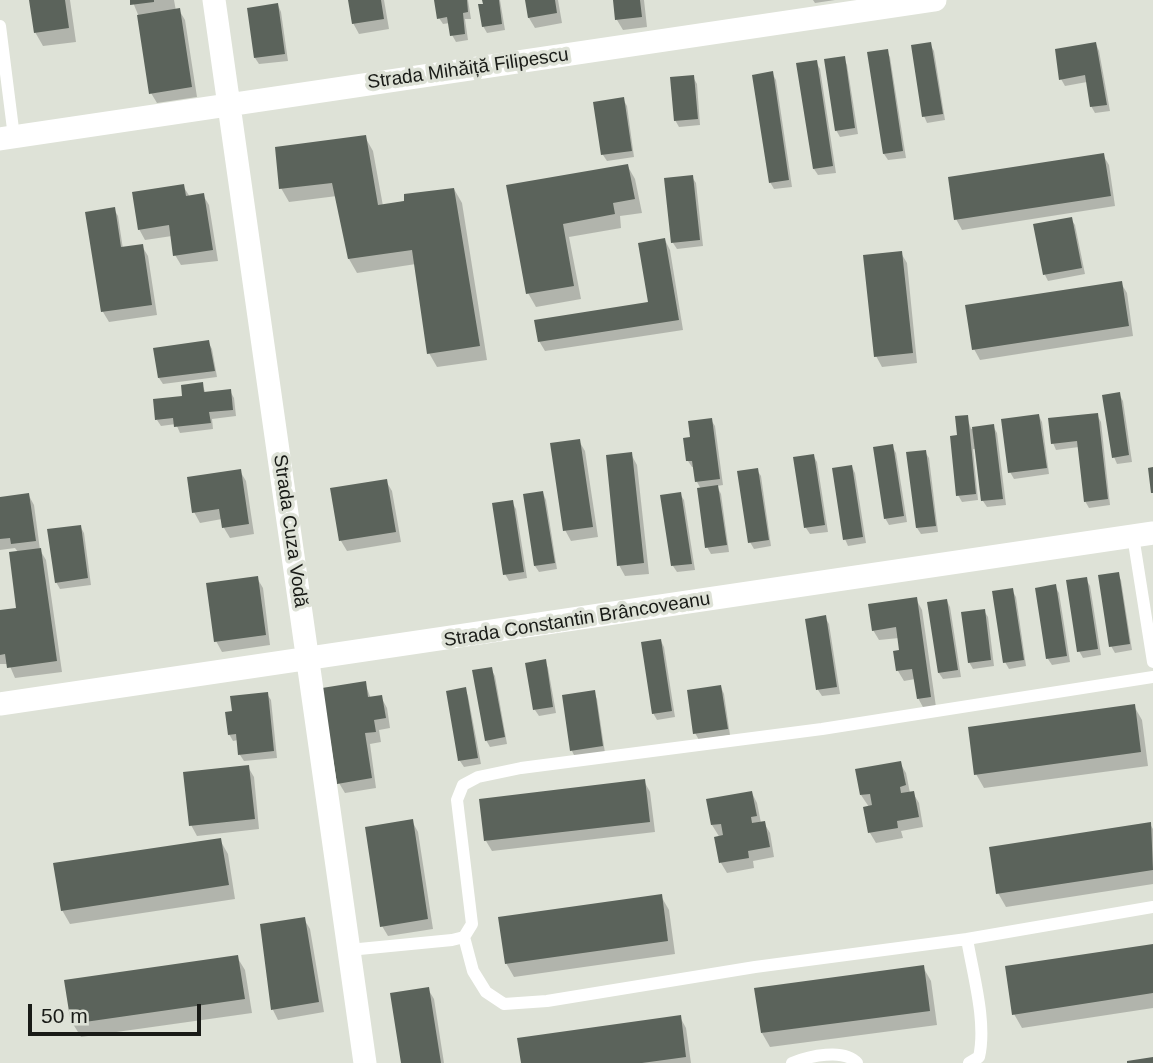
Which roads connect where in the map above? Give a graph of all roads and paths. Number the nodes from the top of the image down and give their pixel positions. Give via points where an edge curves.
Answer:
1 (214, 0) edge
2 (935, 0) edge
3 (0, 26) edge
4 (229, 105) junction
5 (7, 138) edge
6 (1143, 535) edge
7 (308, 660) junction
8 (1153, 662) edge
9 (1153, 677) edge
10 (0, 704) edge
11 (1153, 907) edge
12 (464, 937) junction
13 (967, 939) junction
14 (349, 950) junction
15 (365, 1063) edge
16 (792, 1063) edge
17 (857, 1063) edge
18 (969, 1063) edge

1 - 4 street, Strada Cuza Vodă
2 - 4 street, Strada Mihăiță Filipescu
3 - 5 lane
4 - 5 street, Strada Mihăiță Filipescu
4 - 7 street, Strada Cuza Vodă
6 - 7 street, Strada Constantin Brâncoveanu
6 - 8 lane
7 - 10 street, Strada Constantin Brâncoveanu
7 - 14 street, Strada Cuza Vodă
9 - 12 lane via 478,777 463,785 457,800 472,924
11 - 13 lane
12 - 13 lane via 473,971 486,992 504,1004
12 - 14 lane
13 - 18 lane via 982,1044 979,1057
14 - 15 street, Strada Cuza Vodă
16 - 17 lane via 841,1054

